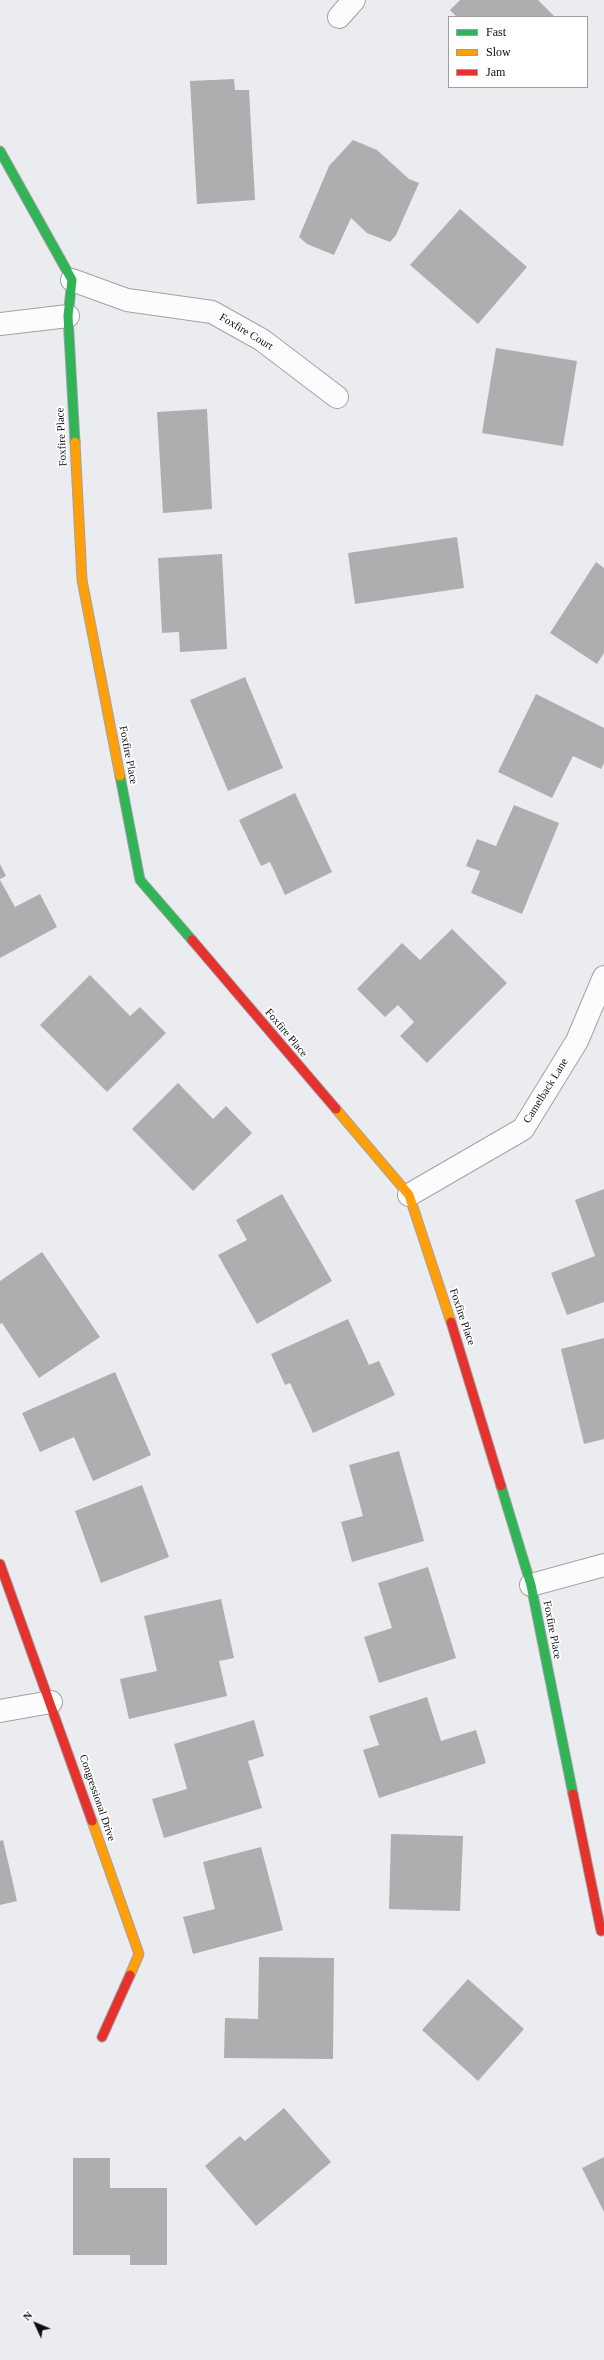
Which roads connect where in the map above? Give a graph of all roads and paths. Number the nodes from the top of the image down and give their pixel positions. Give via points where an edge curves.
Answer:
1 (354, 0) edge
2 (339, 17) dead end
3 (0, 151) edge
4 (72, 280) junction
5 (68, 316) junction
6 (0, 324) edge
7 (337, 397) dead end
8 (604, 977) edge
9 (409, 1195) junction
10 (0, 1564) edge
11 (604, 1566) edge
12 (531, 1585) junction
13 (51, 1702) junction
14 (0, 1711) edge
15 (601, 1931) dead end
16 (102, 2037) dead end

1 - 2 street
3 - 4 street
4 - 5 street, Foxfire Place
4 - 7 street, Foxfire Court via 127,300 212,312 262,340
5 - 6 street
5 - 9 street, Foxfire Place via 82,580 140,880
8 - 9 street, Camelback Lane via 577,1041 523,1129
9 - 12 street, Foxfire Place via 461,1350
10 - 13 street, Congressional Drive
11 - 12 street
12 - 15 street, Foxfire Place
13 - 14 street
13 - 16 street, Congressional Drive via 139,1954

